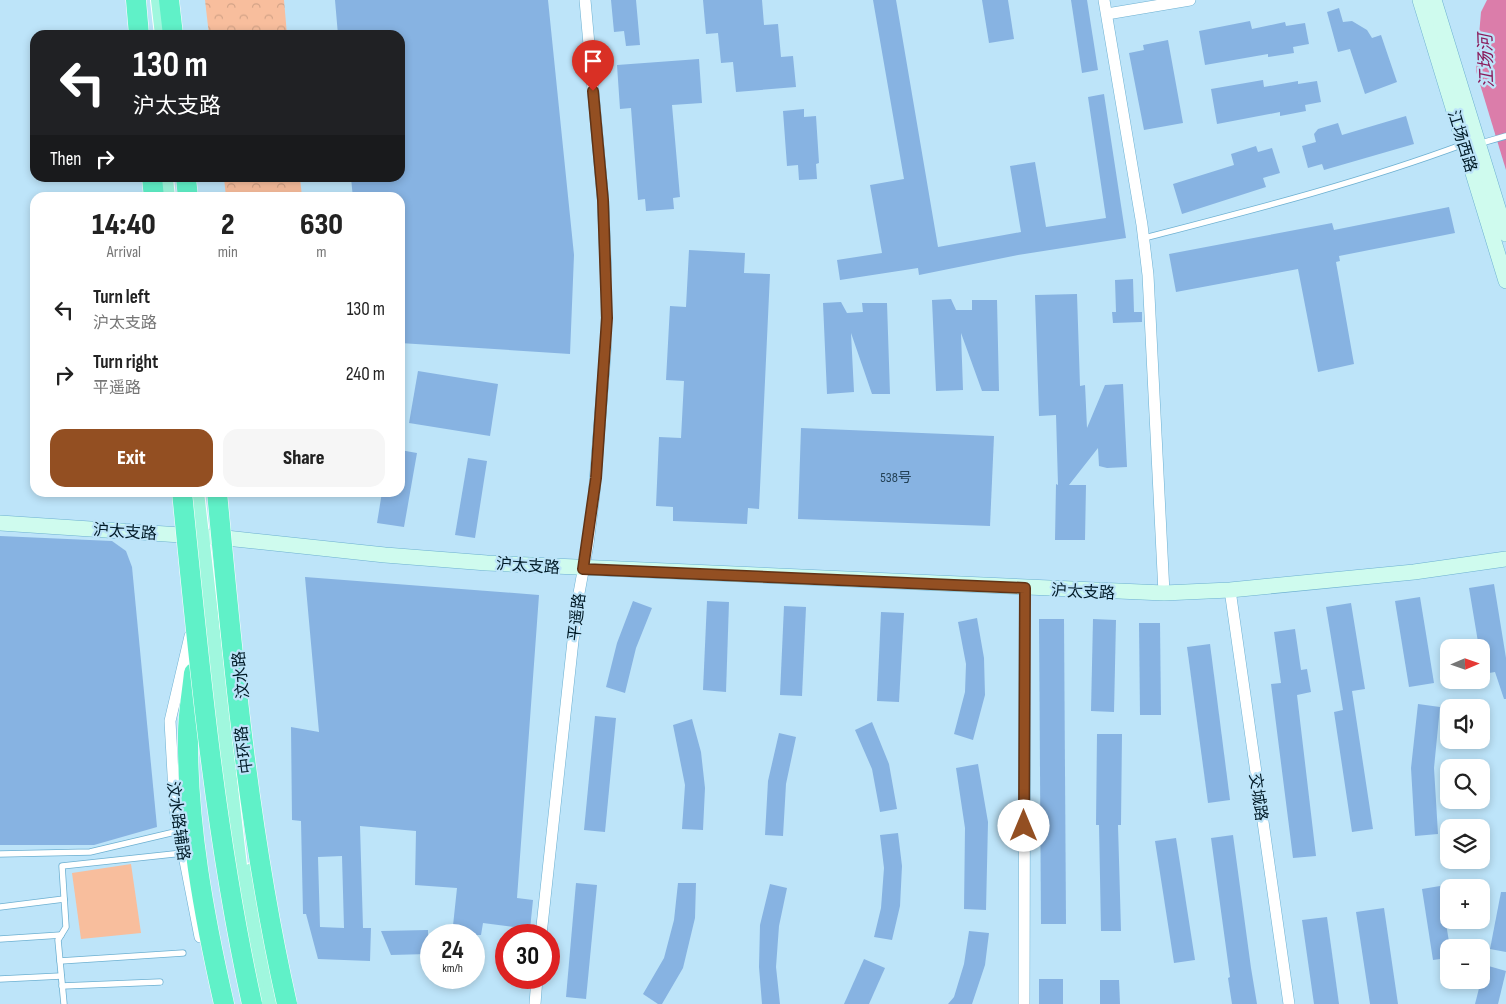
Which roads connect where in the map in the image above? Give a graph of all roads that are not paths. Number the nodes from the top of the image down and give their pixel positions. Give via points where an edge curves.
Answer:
1 (129, 0) edge
2 (136, 0) edge
3 (148, 0) edge
4 (159, 0) edge
5 (169, 0) edge
6 (175, 0) edge
7 (585, 0) edge
8 (1104, 0) edge
9 (1190, 0) edge
10 (1420, 0) edge
11 (1434, 0) edge
12 (1131, 5) edge
13 (1107, 14) junction
14 (132, 30) edge
15 (139, 30) edge
16 (151, 30) edge
17 (162, 30) edge
18 (172, 30) edge
19 (178, 30) edge
20 (1504, 137) edge
21 (1471, 144) junction
22 (1506, 234) edge
23 (1144, 238) junction
24 (1506, 281) edge
25 (176, 497) edge
26 (183, 497) edge
27 (198, 497) edge
28 (209, 497) edge
29 (217, 497) edge
30 (221, 497) edge
31 (0, 523) edge
32 (180, 534) junction
33 (213, 537) junction
34 (1506, 559) edge
35 (583, 569) junction
36 (1025, 588) junction
37 (1230, 590) junction
38 (1164, 593) junction
39 (190, 636) junction
40 (194, 673) junction
41 (200, 734) junction
42 (229, 780) junction
43 (179, 831) junction
44 (183, 853) junction
45 (0, 854) edge
46 (64, 899) junction
47 (0, 908) edge
48 (542, 924) edge
49 (61, 935) junction
50 (0, 939) edge
51 (183, 953) dead end
52 (60, 961) junction
53 (61, 976) junction
54 (0, 979) edge
55 (160, 982) dead end
56 (62, 986) junction
57 (536, 989) edge
58 (64, 1004) edge
59 (216, 1004) edge
60 (224, 1004) edge
61 (246, 1004) edge
62 (252, 1004) edge
63 (264, 1004) edge
64 (276, 1004) edge
65 (287, 1004) edge
66 (293, 1004) edge
67 (535, 1004) edge
68 (1024, 1004) edge
69 (1289, 1004) edge

1 - 14 main road
2 - 15 highway
3 - 16 main road
4 - 17 main road
5 - 18 highway
6 - 19 main road
7 - 35 street, 平遥路 via 603,200 607,318 596,478
8 - 13 street
9 - 12 street
10 - 21 street, 江场西路
11 - 21 street, 江场西路
12 - 13 street
13 - 23 street
20 - 21 lane
21 - 22 street, 江场西路
21 - 23 lane via 1379,175
21 - 24 street, 江场西路
23 - 38 street via 1152,335
25 - 32 main road
26 - 62 highway, bridge via 210,764 238,941
27 - 33 main road, 汶水路
28 - 33 main road, 汶水路
29 - 65 highway, 中环路, bridge via 243,760 273,944
30 - 33 main road, 汶水路
31 - 32 street, 沪太支路
32 - 33 street, 沪太支路
32 - 39 main road
33 - 35 street, 沪太支路 via 424,559
33 - 42 main road, 汶水路
33 - 64 main road, 汶水路 via 260,932
33 - 66 main road, 汶水路
34 - 37 street, 沪太支路 via 1423,571
35 - 36 street, 沪太支路
35 - 48 street, 平遥路
36 - 38 street, 沪太支路
36 - 68 street
37 - 38 street, 沪太支路
37 - 69 street, 交城路
39 - 40 main road
39 - 43 street, 汶水路辅路 via 170,720
40 - 41 main road
40 - 60 highway via 188,732 190,800
41 - 42 main road
41 - 61 main road via 217,858
42 - 63 main road, 汶水路 via 246,928
43 - 44 street, 汶水路辅路
43 - 45 lane via 90,852
44 - 46 lane via 62,866
44 - 59 street, 汶水路辅路
46 - 47 lane
46 - 49 lane via 66,927
49 - 50 lane
49 - 52 lane via 58,940
51 - 52 lane
52 - 53 lane
53 - 54 lane
53 - 56 lane
55 - 56 lane
56 - 58 lane
57 - 67 street

